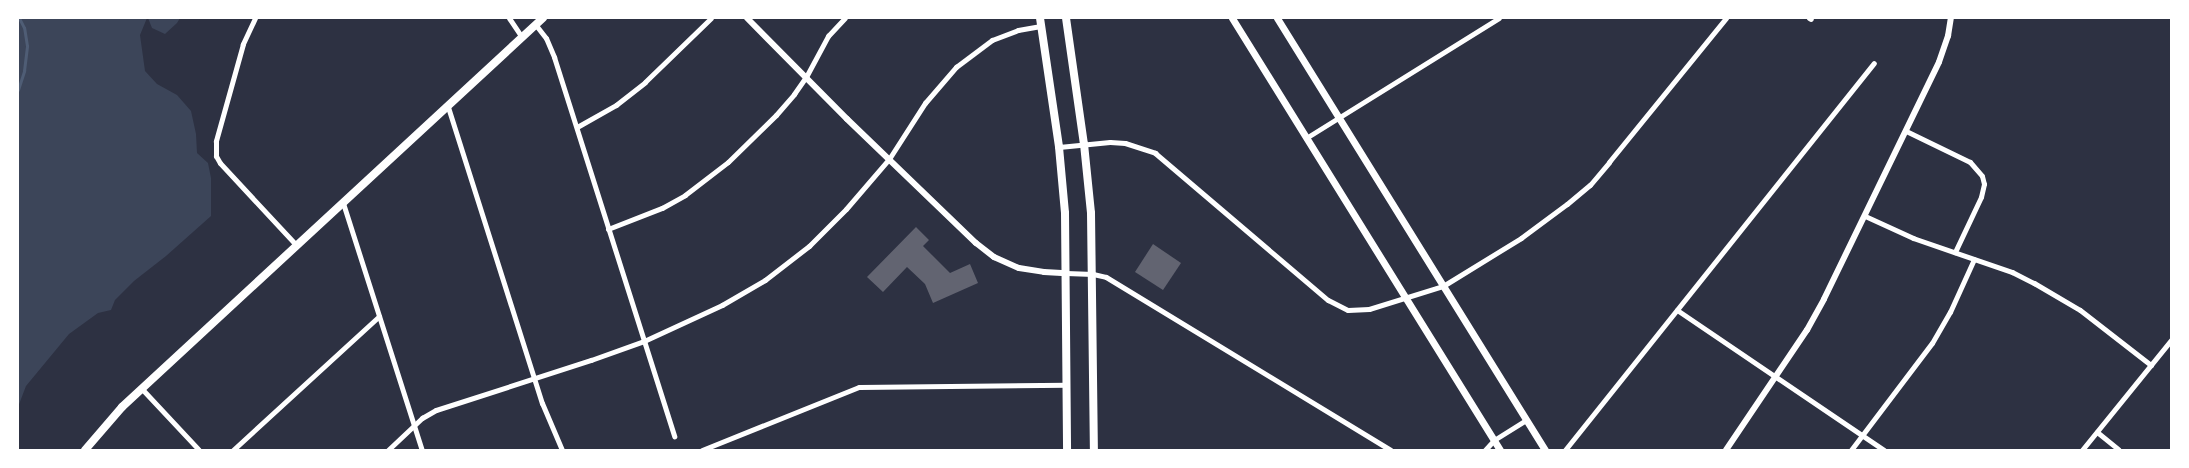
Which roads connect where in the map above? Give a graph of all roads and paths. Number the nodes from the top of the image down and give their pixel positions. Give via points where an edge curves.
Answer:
1 (255, 18) edge
2 (509, 18) edge
3 (543, 18) edge
4 (711, 18) edge
5 (747, 18) edge
6 (844, 18) edge
7 (1066, 18) edge
8 (1232, 18) edge
9 (1277, 18) edge
10 (1499, 18) edge
11 (1726, 18) edge
12 (1951, 18) edge
13 (1041, 22) edge
14 (535, 24) junction
15 (522, 37) junction
16 (1874, 63) dead end
17 (806, 76) junction
18 (448, 106) junction
19 (1339, 117) junction
20 (577, 127) junction
21 (1906, 131) junction
22 (1306, 138) junction
23 (1084, 144) junction
24 (1059, 147) junction
25 (889, 160) junction
26 (343, 202) junction
27 (1864, 216) junction
28 (608, 229) junction
29 (297, 246) junction
30 (1955, 252) junction
31 (1974, 260) junction
32 (1066, 273) junction
33 (1092, 274) junction
34 (1443, 286) junction
35 (1405, 297) junction
36 (1677, 310) junction
37 (379, 316) junction
38 (2172, 340) edge
39 (644, 341) junction
40 (2151, 365) junction
41 (534, 378) junction
42 (1776, 378) junction
43 (1066, 385) junction
44 (142, 389) junction
45 (1526, 420) junction
46 (414, 426) junction
47 (2097, 432) junction
48 (674, 436) dead end
49 (1862, 436) junction
50 (1494, 440) junction
51 (84, 450) edge
52 (199, 450) edge
53 (234, 450) edge
54 (388, 450) edge
55 (422, 450) edge
56 (562, 450) edge
57 (702, 450) edge
58 (1067, 450) edge
59 (1094, 450) edge
60 (1391, 450) edge
61 (1486, 450) edge
62 (1500, 450) edge
63 (1545, 450) edge
64 (1565, 450) edge
65 (1726, 450) edge
66 (1851, 450) edge
67 (1884, 450) edge
68 (2082, 450) edge
69 (2119, 450) edge

1 - 29 street via 243,44 216,148 220,163
2 - 15 street
3 - 14 main road
4 - 20 street via 645,82 616,105
5 - 17 street
6 - 17 street via 828,36
7 - 23 main road
8 - 22 main road
9 - 19 main road
10 - 19 street
11 - 34 street via 1590,185 1544,222
12 - 21 street via 1939,62
13 - 24 main road
13 - 25 street via 992,40 956,67 924,102
14 - 15 main road
14 - 20 street via 551,49
15 - 18 main road
16 - 36 street
17 - 25 street
17 - 28 street via 776,115 705,181 662,208
18 - 26 main road
18 - 41 street
19 - 22 street
19 - 34 main road
20 - 28 street
21 - 27 street
21 - 30 street via 1970,162 1982,176 1981,197
22 - 35 main road
23 - 24 street
23 - 33 main road via 1091,213
23 - 35 street via 1125,142 1155,153 1337,306 1359,310
24 - 32 main road
25 - 32 street via 976,243 994,256 1019,268
25 - 39 street via 846,209 787,264 748,291
26 - 29 main road
26 - 37 street
27 - 30 street
27 - 42 street via 1824,299
28 - 39 street
29 - 44 main road
30 - 31 street
31 - 40 street via 2012,272 2059,296
31 - 49 street via 1932,343
32 - 33 street
32 - 43 main road
33 - 59 main road
33 - 60 street via 1106,277
34 - 35 street
34 - 45 main road
35 - 50 main road
36 - 42 street
36 - 64 street
37 - 46 street
37 - 53 street
38 - 40 street
39 - 41 street
39 - 48 street
40 - 47 street
41 - 46 street via 436,410
41 - 56 street
42 - 49 street
42 - 65 street
43 - 57 street via 859,387
43 - 58 main road
44 - 51 main road
44 - 52 street
45 - 50 street
45 - 63 main road
46 - 54 street
46 - 55 street
47 - 68 street
47 - 69 street
49 - 66 street
49 - 67 street
50 - 61 street
50 - 62 main road

